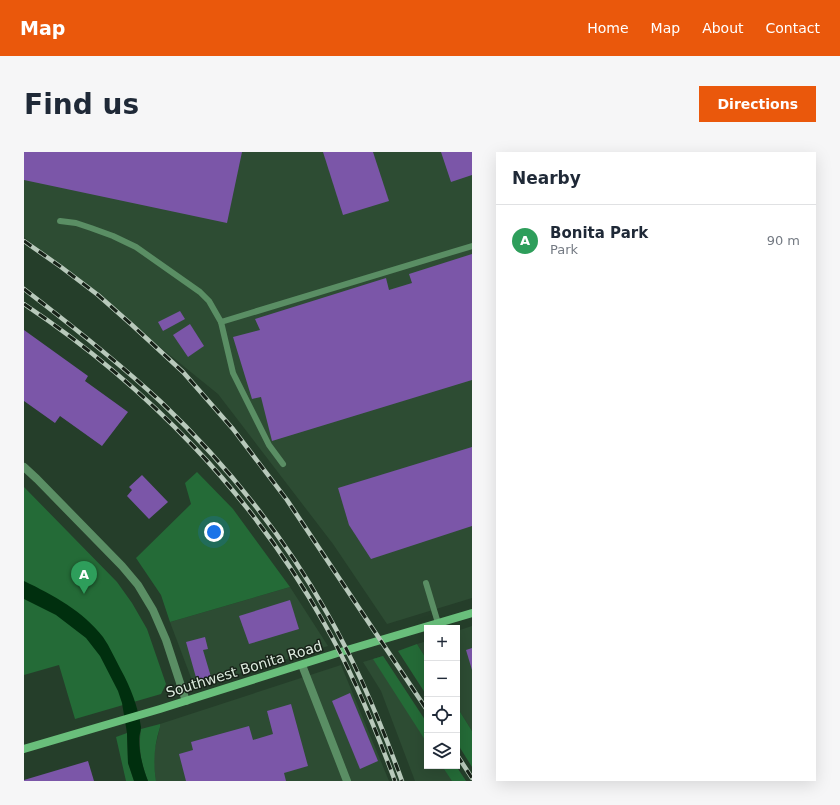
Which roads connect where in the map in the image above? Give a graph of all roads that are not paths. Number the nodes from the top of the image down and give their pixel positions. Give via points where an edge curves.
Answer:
1 (60, 221) dead end
2 (472, 246) edge
3 (221, 322) junction
4 (282, 464) dead end
5 (24, 467) edge
6 (426, 583) dead end
7 (472, 613) edge
8 (438, 623) junction
9 (302, 665) junction
10 (186, 701) junction
11 (24, 749) edge
12 (347, 781) edge

1 - 3 lane via 91,228 136,247 200,292
2 - 3 lane
3 - 4 lane via 233,373
5 - 10 street via 138,585 153,610 166,640
6 - 8 lane
7 - 8 main road, Southwest Bonita Road
8 - 9 main road, Southwest Bonita Road
9 - 10 main road, Southwest Bonita Road
9 - 12 street
10 - 11 main road, Southwest Bonita Road

